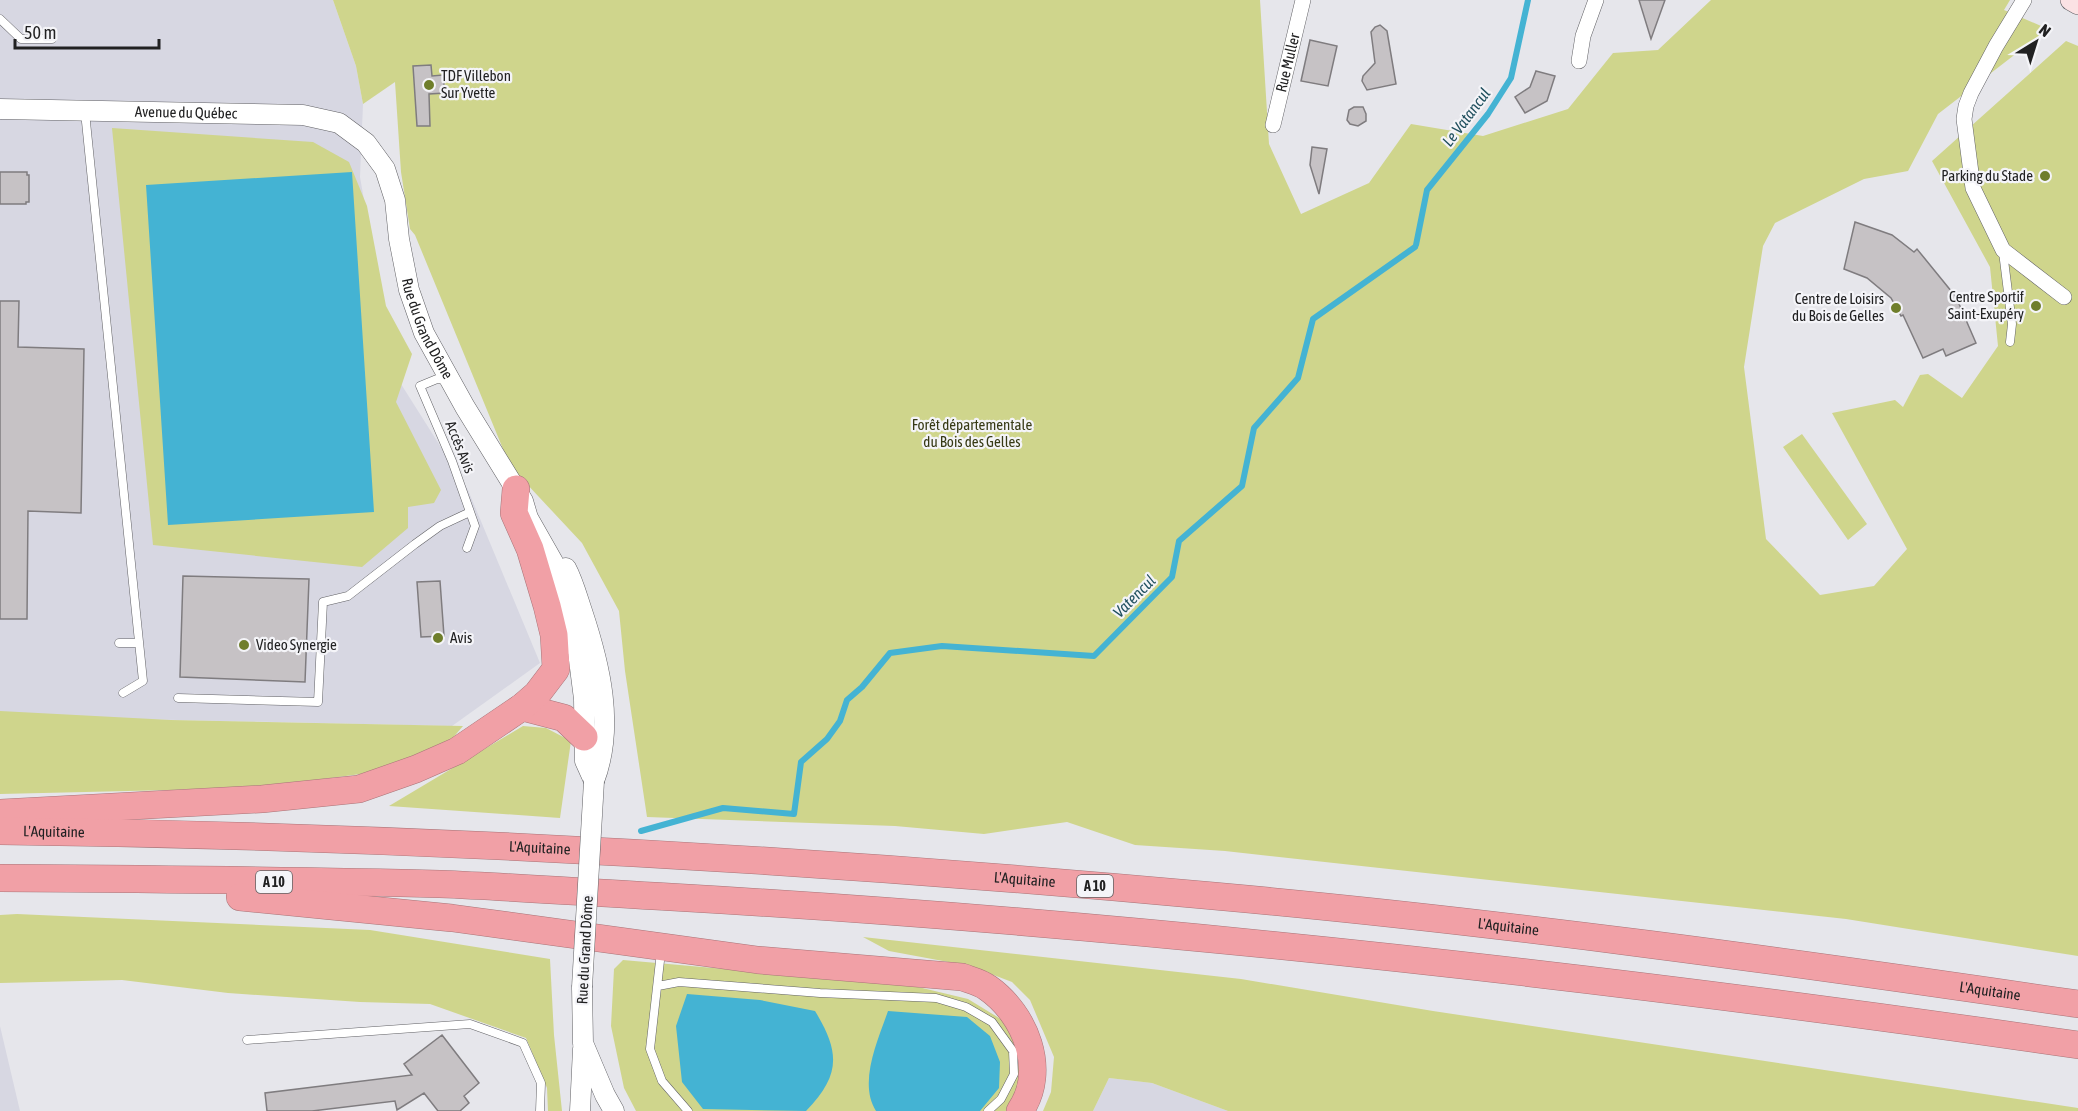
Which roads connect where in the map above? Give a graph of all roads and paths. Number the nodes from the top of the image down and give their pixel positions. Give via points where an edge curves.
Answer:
1 (1303, 0) edge
2 (1596, 0) edge
3 (2024, 0) edge
4 (2071, 0) edge
5 (2078, 4) edge
6 (0, 19) edge
7 (52, 39) dead end
8 (1579, 62) dead end
9 (0, 109) edge
10 (85, 112) junction
11 (1273, 125) dead end
12 (366, 143) joint
13 (2003, 250) junction
14 (2064, 297) dead end
15 (2010, 342) dead end
16 (449, 380) junction
17 (520, 495) junction
18 (470, 512) junction
19 (467, 548) dead end
20 (119, 643) dead end
21 (138, 643) junction
22 (123, 693) dead end
23 (178, 698) dead end
24 (522, 707) junction
25 (590, 753) junction
26 (0, 813) edge
27 (0, 831) edge
28 (0, 878) edge
29 (106, 879) junction
30 (661, 948) junction
31 (658, 986) junction
32 (2078, 1004) edge
33 (248, 1040) dead end
34 (583, 1043) junction
35 (2078, 1045) edge
36 (540, 1111) edge
37 (580, 1111) edge
38 (615, 1111) edge
39 (688, 1111) edge
40 (988, 1111) edge
41 (1020, 1111) edge

1 - 11 street, Rue Muller
2 - 8 street via 1583,36
3 - 13 street via 1971,93 1964,119 1973,188
4 - 5 main road
6 - 7 lane via 21,39
9 - 10 street, Avenue du Québec
10 - 12 street, Avenue du Québec via 303,115 339,123
10 - 21 lane
12 - 16 street, Rue du Grand Dôme via 385,169 395,200 409,290 424,333
13 - 14 street
13 - 15 lane via 2012,324
16 - 17 street, Rue du Grand Dôme
16 - 18 lane, Accès Avis via 436,379 420,386
17 - 24 highway via 514,513 548,606 556,669
17 - 25 street, Rue du Grand Dôme via 553,562 578,652
17 - 25 street, Rue du Grand Dôme via 536,511 570,575 594,646 604,729
18 - 19 lane, Accès Avis via 476,526
18 - 23 lane via 440,526 348,596 323,602 318,702
20 - 21 lane
21 - 22 lane via 143,681
24 - 25 highway via 564,718
24 - 26 highway via 457,751 359,789 262,799
25 - 34 street, Rue du Grand Dôme, bridge via 594,782 582,987
27 - 32 highway, L'Aquitaine / A 10 via 566,849 849,866 1206,895 1776,960
28 - 29 highway, A 10
29 - 30 highway via 143,891 452,918
29 - 35 highway, A 10 via 442,884 847,907 1092,927 1455,964
30 - 31 lane
30 - 41 highway via 962,977 987,987 1017,1020 1033,1060 1032,1086
31 - 39 lane via 650,1049 662,1081
31 - 40 lane via 679,982 936,998 966,1007 992,1022 1013,1051 1014,1074 1001,1099
33 - 36 lane via 470,1024 523,1043 541,1083
34 - 37 street
34 - 38 street, Rue du Grand Dôme

